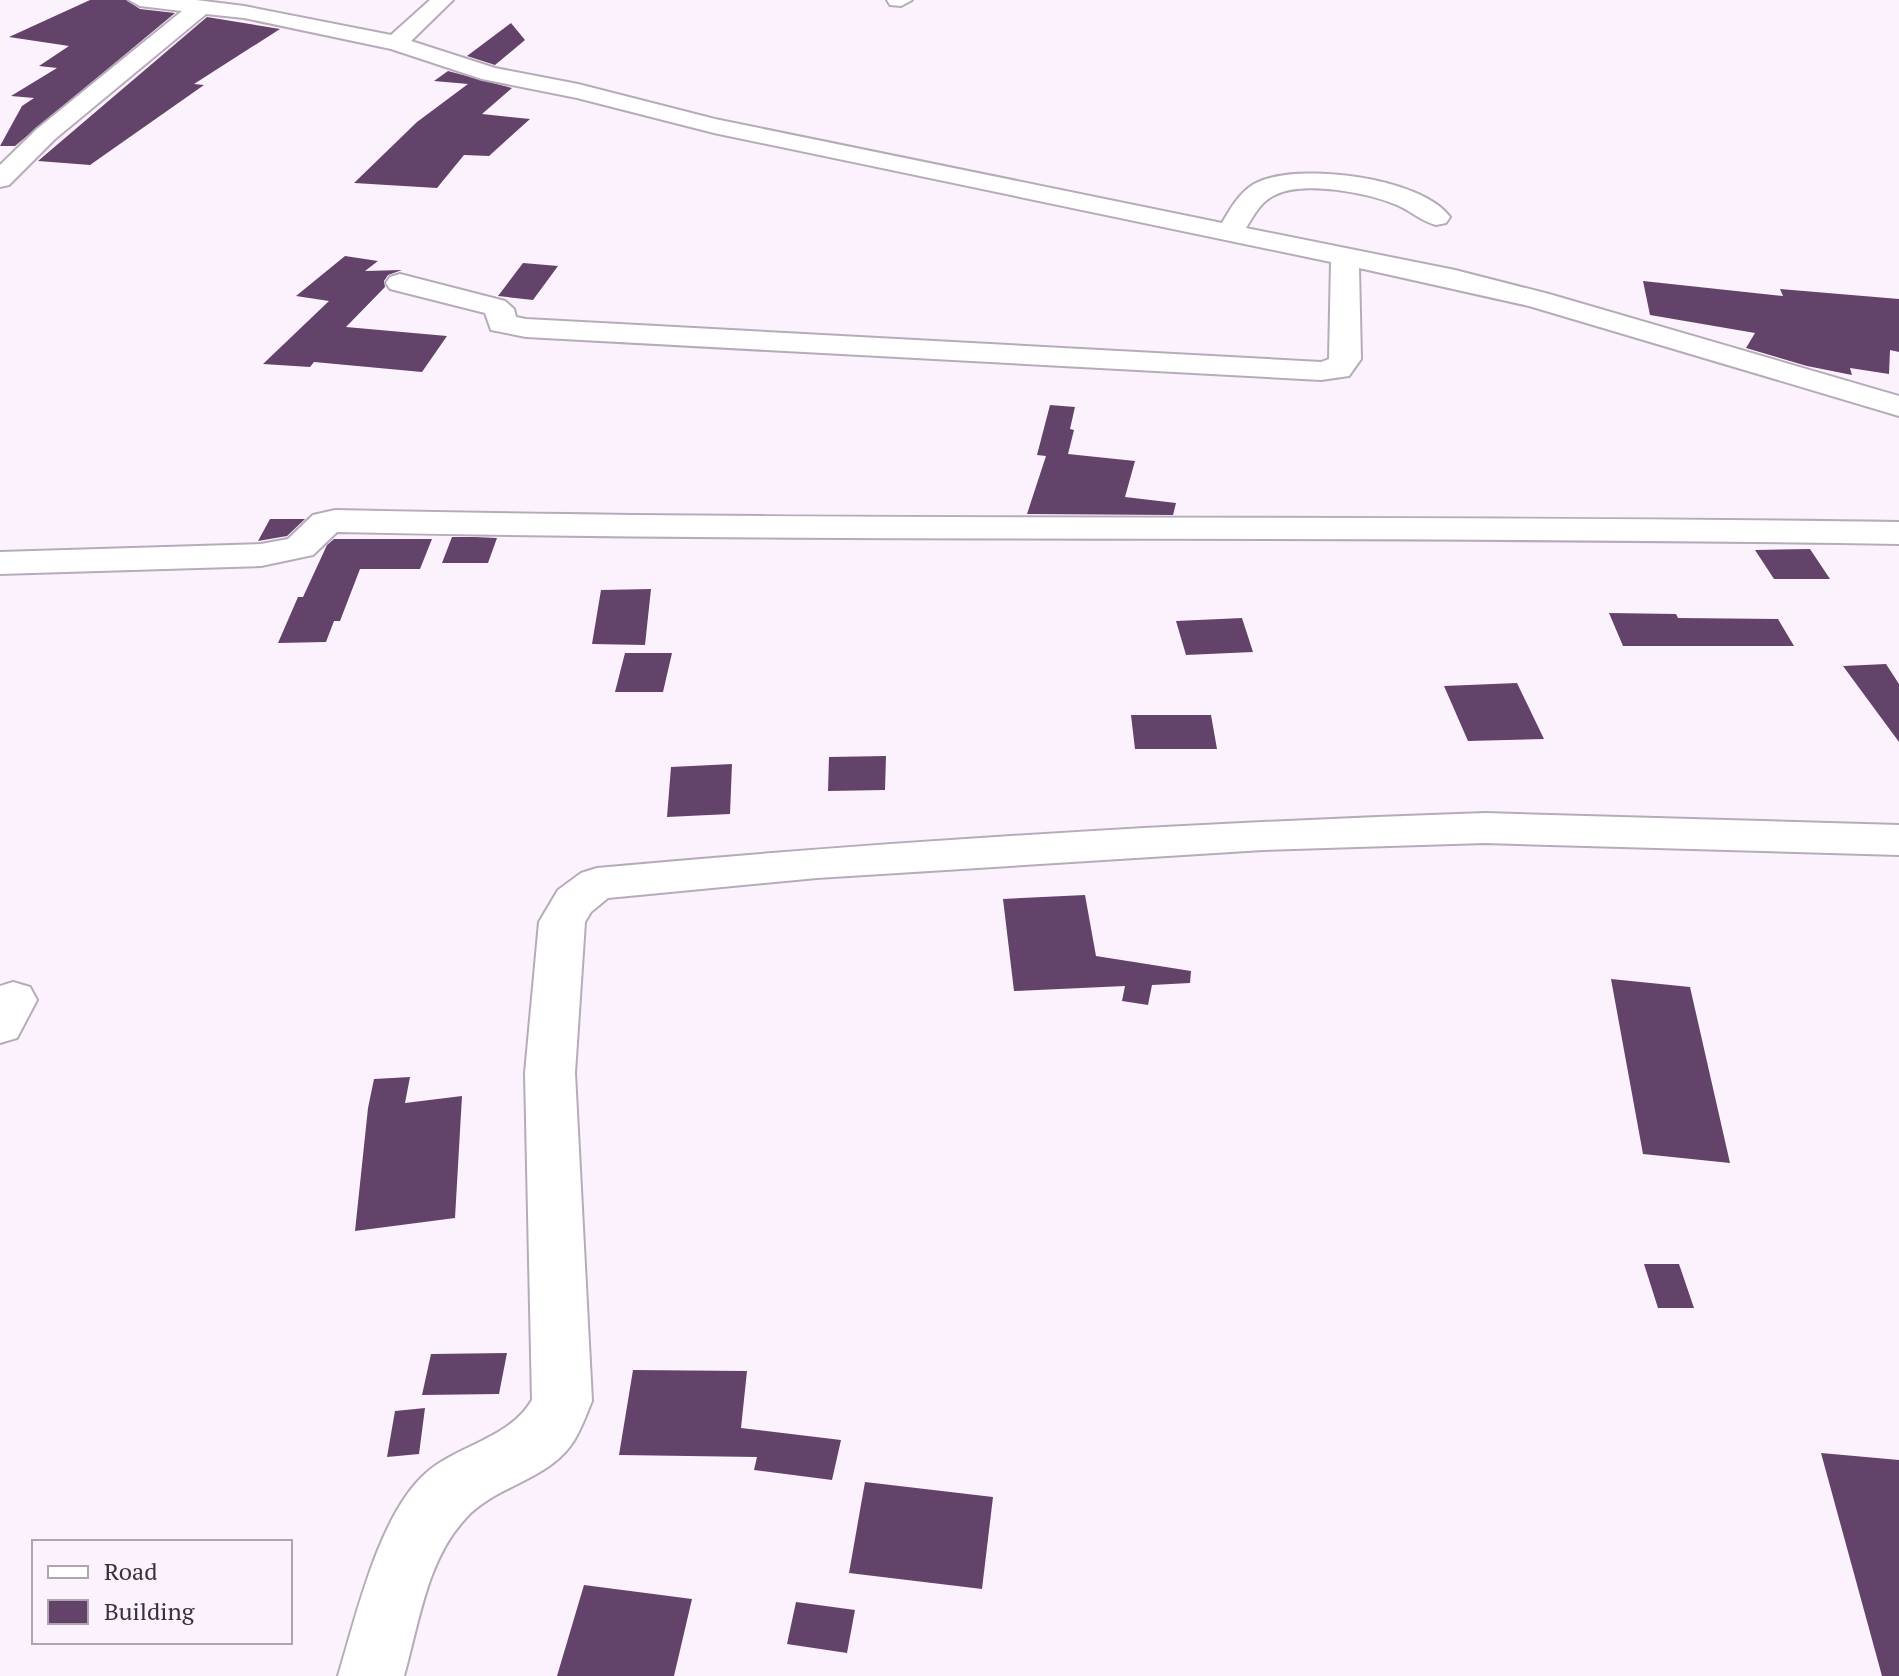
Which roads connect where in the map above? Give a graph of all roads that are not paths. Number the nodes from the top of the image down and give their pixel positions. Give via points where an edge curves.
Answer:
1 (140, 0) edge
2 (442, 0) edge
3 (172, 2) edge
4 (201, 7) junction
5 (396, 43) junction
6 (15, 134) dead end
7 (46, 134) junction
8 (0, 179) edge
9 (1436, 217) dead end
10 (1229, 234) junction
11 (1345, 258) junction
12 (400, 283) dead end
13 (1899, 406) edge
14 (1899, 533) edge
15 (0, 563) edge
16 (1899, 840) edge
17 (371, 1676) edge

1 - 3 street
2 - 5 street
3 - 4 street
4 - 5 street
4 - 7 street
5 - 10 street via 490,74 714,126
6 - 7 street
7 - 8 street
9 - 10 street via 1408,199 1358,185 1285,182 1262,191
10 - 11 street
11 - 12 street via 1345,359 1338,369 1321,371 553,331 502,324 495,307
11 - 13 street via 1509,292
14 - 15 street via 647,528 335,521 300,547 278,553
16 - 17 street via 1485,828 1263,835 817,863 597,884 574,901 562,922 550,1073 562,1401 550,1427 528,1447 472,1474 423,1521

